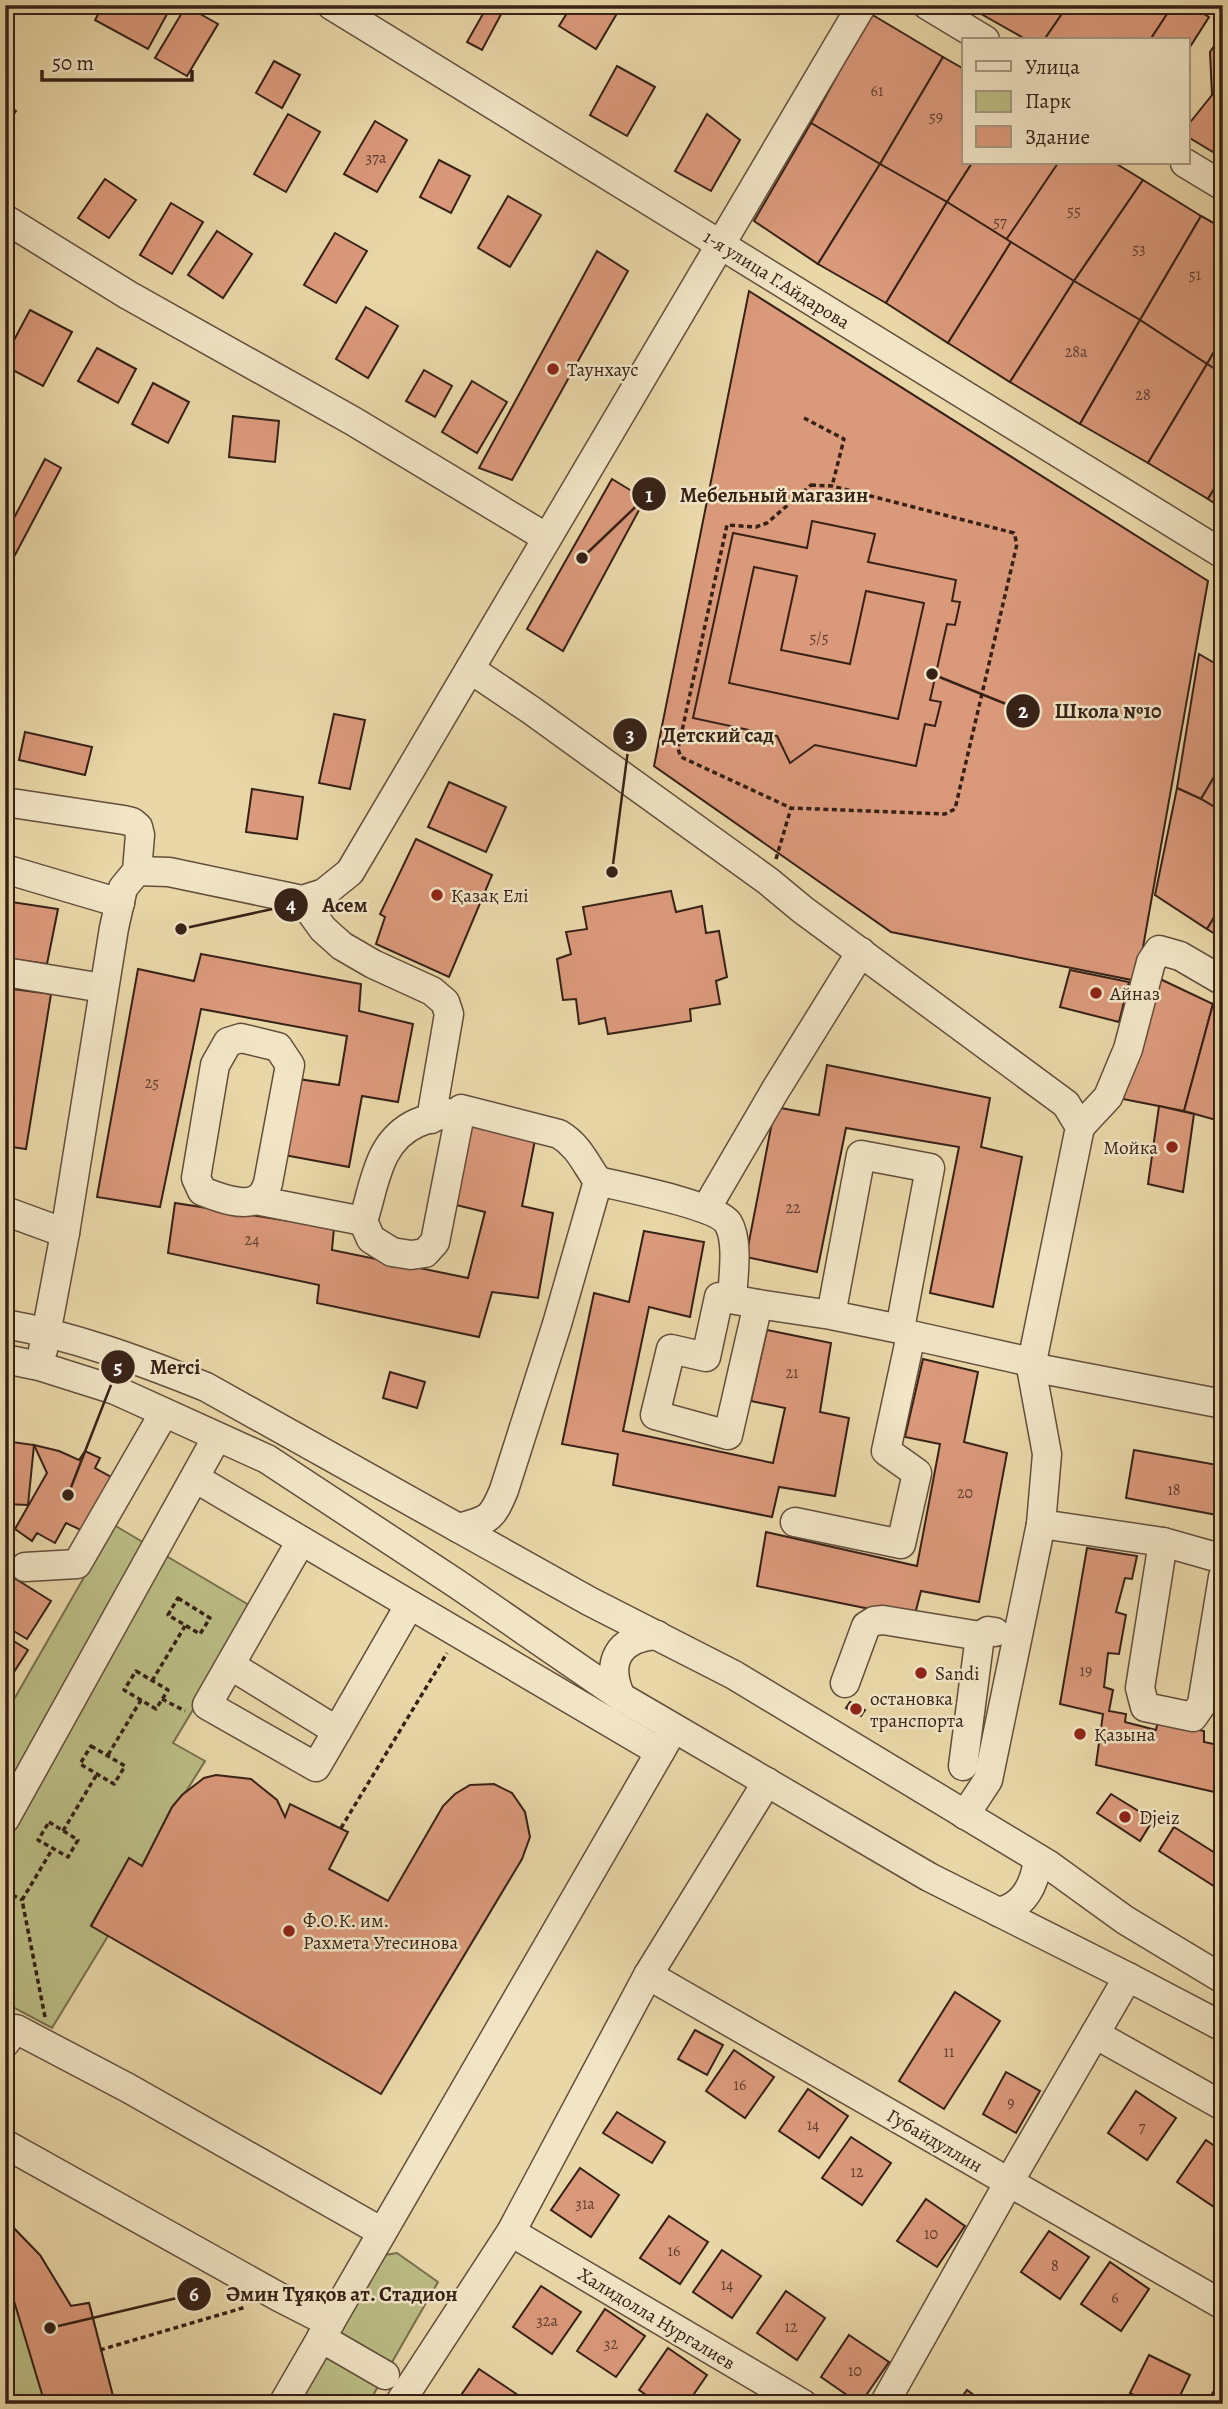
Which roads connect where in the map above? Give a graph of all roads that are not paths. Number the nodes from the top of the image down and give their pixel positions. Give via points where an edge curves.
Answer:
1 (331, 5) edge
2 (862, 5) edge
3 (928, 5) edge
4 (982, 38) edge
5 (1187, 164) edge
6 (1223, 186) edge
7 (5, 219) edge
8 (720, 244) junction
9 (547, 538) junction
10 (1223, 554) edge
11 (470, 669) junction
12 (5, 803) edge
13 (5, 869) edge
14 (137, 871) junction
15 (302, 900) junction
16 (120, 903) junction
17 (861, 953) junction
18 (5, 972) edge
19 (1223, 981) edge
20 (103, 988) junction
21 (461, 1109) junction
22 (431, 1119) junction
23 (1080, 1127) junction
24 (598, 1181) junction
25 (255, 1200) junction
26 (706, 1209) junction
27 (5, 1211) edge
28 (363, 1221) junction
29 (65, 1233) junction
30 (745, 1302) junction
31 (831, 1315) junction
32 (5, 1324) edge
33 (47, 1331) junction
34 (906, 1332) junction
35 (5, 1359) edge
36 (1031, 1365) junction
37 (39, 1366) junction
38 (1223, 1404) edge
39 (164, 1413) junction
40 (217, 1437) junction
41 (195, 1478) junction
42 (795, 1521) dead end
43 (1041, 1524) junction
44 (458, 1528) junction
45 (301, 1541) junction
46 (1163, 1542) junction
47 (1223, 1559) edge
48 (25, 1567) dead end
49 (1223, 1577) edge
50 (409, 1606) junction
51 (657, 1635) junction
52 (1019, 1635) junction
53 (980, 1636) junction
54 (230, 1665) junction
55 (845, 1683) dead end
56 (621, 1697) junction
57 (676, 1727) junction
58 (337, 1731) junction
59 (660, 1752) junction
60 (962, 1766) dead end
61 (767, 1782) junction
62 (965, 1815) junction
63 (5, 1819) edge
64 (1038, 1859) junction
65 (998, 1912) junction
66 (648, 1975) junction
67 (1128, 1977) junction
68 (1223, 1979) edge
69 (1223, 2027) edge
70 (1095, 2034) junction
71 (5, 2043) edge
72 (1223, 2106) edge
73 (5, 2144) edge
74 (1009, 2182) junction
75 (382, 2232) junction
76 (511, 2232) junction
77 (1223, 2305) edge
78 (325, 2330) junction
79 (385, 2375) dead end
80 (282, 2404) edge
81 (399, 2404) edge
82 (803, 2404) edge
83 (884, 2404) edge

1 - 8 street, 1-я улица Г.Айдарова
2 - 8 street
3 - 4 street
5 - 6 street
7 - 9 street
8 - 9 street
8 - 10 street, 1-я улица Г.Айдарова
9 - 11 street
11 - 15 street via 350,872 324,893
11 - 17 street via 768,881
12 - 14 street via 132,822 140,835
13 - 16 street
14 - 15 street via 169,873
14 - 16 street via 123,888
15 - 22 street via 342,946 445,1002 449,1014
16 - 20 street
17 - 23 street via 1066,1104
17 - 26 street
18 - 20 street
19 - 23 street via 1180,956 1159,950 1151,962 1128,1049 1108,1097
20 - 29 street
21 - 22 street
21 - 24 street via 559,1134 572,1142
21 - 28 street via 435,1242 425,1252 392,1252 371,1239
22 - 28 street via 408,1128 390,1143 381,1157
23 - 36 street
24 - 26 street
24 - 44 street via 504,1490 495,1511 484,1521
25 - 25 street via 268,1183 290,1065 278,1047 241,1038 228,1042 215,1065 197,1178 202,1191 214,1196
25 - 28 street
26 - 30 street via 727,1221
27 - 29 street
29 - 33 street
30 - 30 street via 719,1297 706,1357 671,1349 655,1415 728,1435
30 - 31 street
31 - 34 street
31 - 34 street via 861,1155 930,1168
32 - 33 street
33 - 37 street
33 - 44 street via 206,1387
34 - 36 street
34 - 42 street via 886,1451 917,1473 901,1544
35 - 37 street
36 - 38 street
36 - 43 street via 1047,1454
37 - 39 street via 115,1390
39 - 40 street
39 - 48 street via 77,1563
40 - 41 street
40 - 56 street via 267,1460
41 - 45 street
41 - 63 street
43 - 46 street
43 - 52 street
44 - 51 street
45 - 50 street
45 - 54 street
46 - 47 street
46 - 49 street via 1140,1688 1145,1707 1193,1717 1202,1704
50 - 58 street
50 - 59 street
51 - 56 street via 620,1649 614,1675
51 - 62 street via 734,1675
52 - 53 street via 988,1631
52 - 62 street via 988,1780
53 - 55 street via 874,1621 866,1626
53 - 60 street
54 - 58 street
54 - 58 street via 207,1705 316,1767
56 - 57 street
57 - 59 street
57 - 61 street
59 - 75 street
61 - 65 street
61 - 66 street
62 - 64 street
64 - 65 street via 1027,1894 1012,1908
64 - 68 street via 1125,1920
65 - 67 street
66 - 74 street, Губайдуллин
66 - 76 street
67 - 69 street
67 - 70 street
70 - 72 street
70 - 74 street
71 - 75 street via 16,2029
73 - 78 street via 279,2297
74 - 77 street, Губайдуллин
74 - 83 street
75 - 78 street
76 - 81 street
76 - 82 street, Халидолла Нургалиев
78 - 79 street
78 - 80 street

